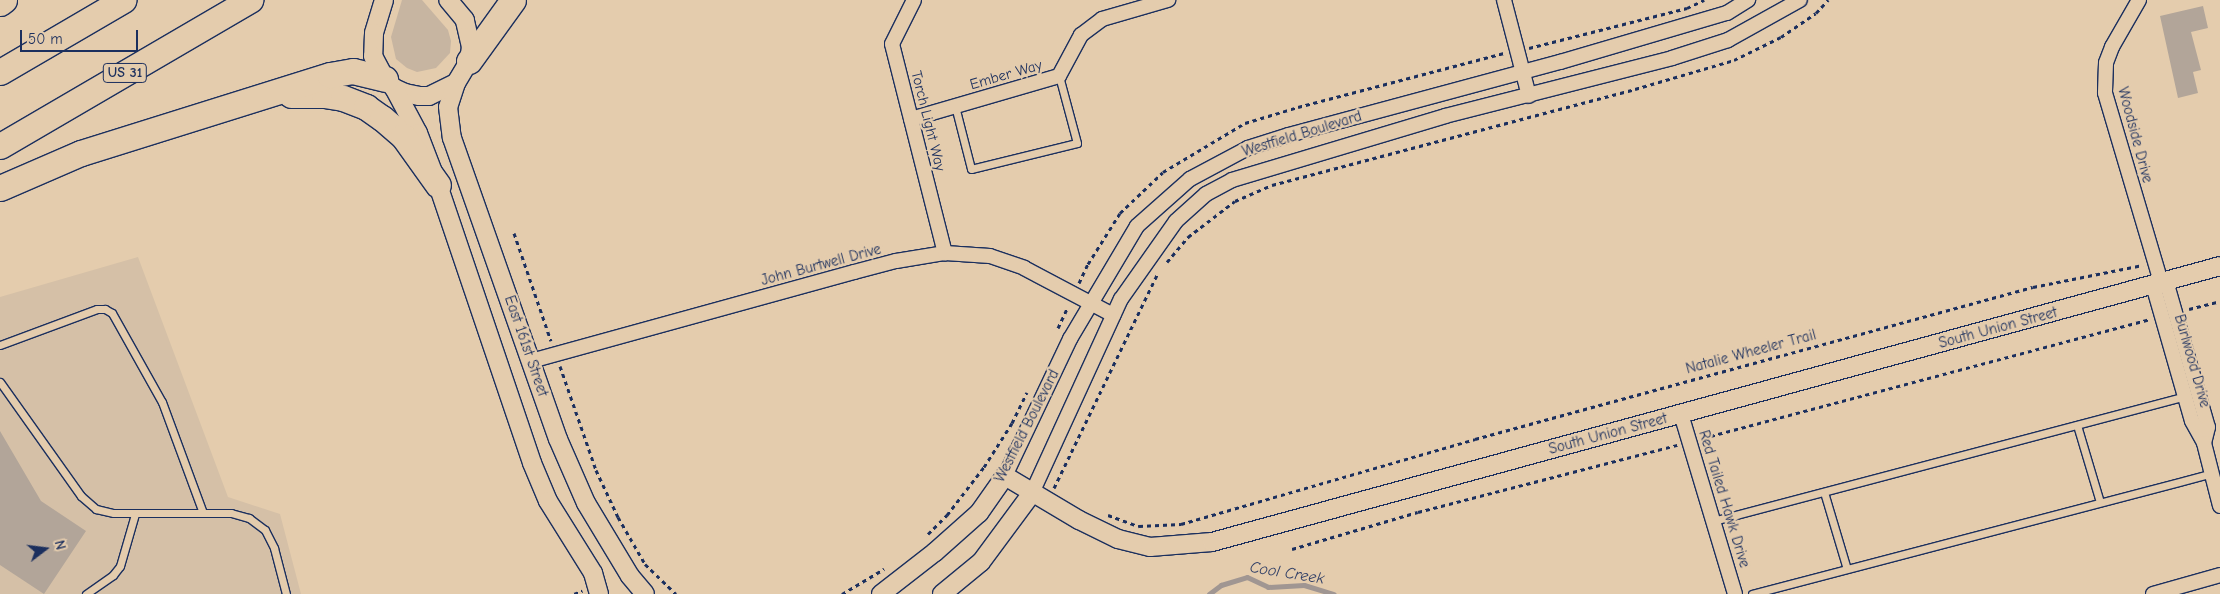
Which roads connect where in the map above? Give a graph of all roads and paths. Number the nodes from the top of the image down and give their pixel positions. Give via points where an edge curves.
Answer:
1 (4, 0) edge
2 (123, 0) edge
3 (250, 0) edge
4 (384, 0) edge
5 (448, 0) edge
6 (513, 0) edge
7 (914, 0) edge
8 (1168, 0) edge
9 (1504, 0) edge
10 (1704, 0) edge
11 (1748, 0) edge
12 (1800, 0) edge
13 (1828, 0) edge
14 (2139, 0) edge
15 (0, 3) edge
16 (1519, 50) junction
17 (469, 61) junction
18 (1525, 71) junction
19 (0, 72) edge
20 (1059, 76) junction
21 (389, 83) junction
22 (456, 83) junction
23 (264, 95) junction
24 (1529, 96) junction
25 (955, 106) junction
26 (911, 118) junction
27 (0, 146) edge
28 (438, 185) junction
29 (0, 188) edge
30 (514, 233) dead end
31 (945, 253) junction
32 (1166, 263) dead end
33 (2155, 263) junction
34 (2220, 266) edge
35 (1160, 270) dead end
36 (2160, 283) junction
37 (1074, 293) junction
38 (2220, 301) edge
39 (1092, 303) junction
40 (2169, 314) junction
41 (1113, 315) junction
42 (1056, 333) dead end
43 (0, 345) edge
44 (556, 355) junction
45 (531, 361) junction
46 (0, 382) edge
47 (1028, 390) dead end
48 (2192, 394) junction
49 (1682, 414) junction
50 (2077, 425) junction
51 (1690, 442) junction
52 (2210, 474) junction
53 (1004, 476) junction
54 (1063, 491) dead end
55 (1824, 492) junction
56 (1044, 493) junction
57 (2100, 502) junction
58 (2220, 506) edge
59 (202, 513) junction
60 (136, 514) junction
61 (1106, 514) dead end
62 (1713, 521) junction
63 (923, 539) dead end
64 (1292, 549) dead end
65 (888, 566) dead end
66 (1847, 569) junction
67 (2220, 575) edge
68 (86, 594) edge
69 (286, 594) edge
70 (599, 594) edge
71 (644, 594) edge
72 (676, 594) edge
73 (842, 594) edge
74 (881, 594) edge
75 (942, 594) edge
76 (1735, 594) edge
77 (1752, 594) edge
78 (2153, 594) edge

1 - 15 highway
2 - 19 highway
3 - 27 highway, US 31
4 - 21 street, East 161st Street via 372,46 373,56
5 - 17 street via 465,20 470,33
6 - 17 highway
7 - 26 street, Torch Light Way via 892,44
8 - 20 street, Ember Way via 1102,19 1081,35
9 - 16 street
10 - 16 path via 1688,8
11 - 18 street, Westfield Boulevard via 1727,13
12 - 24 street, Westfield Boulevard via 1728,40
13 - 32 path via 1816,13 1781,37 1734,60 1635,90 1272,185 1235,201 1188,237
14 - 33 street, Woodside Drive via 2112,46 2104,77 2111,119
16 - 18 street
16 - 37 path via 1245,123 1163,172 1120,213
17 - 22 street, East 161st Street
18 - 24 street
18 - 39 street, Westfield Boulevard via 1248,148 1190,179 1137,226
20 - 25 street, Ember Way
20 - 25 lane via 1077,143 971,169
21 - 22 street via 405,93 429,96
21 - 23 highway via 361,73 342,72
21 - 28 street, East 161st Street via 418,133
22 - 45 street, East 161st Street via 448,107 452,138
23 - 28 highway via 324,95 366,107 403,136
23 - 29 highway via 81,153
24 - 41 street, Westfield Boulevard via 1445,116 1232,180 1206,194 1176,221
25 - 26 street, Ember Way
26 - 31 street, Torch Light Way
28 - 70 street, East 161st Street via 532,463 548,500 593,573
30 - 44 path
31 - 37 street, John Burtwell Drive via 990,256 1024,268
31 - 44 street, John Burtwell Drive via 854,272
33 - 36 street, Woodside Drive
33 - 61 path, Natalie Wheeler Trail via 2034,287 1475,439 1181,524 1140,526
34 - 36 street, South Union Street
35 - 56 path
36 - 40 street, Burlwood Drive
36 - 49 street, South Union Street
37 - 39 street, John Burtwell Drive
37 - 42 path
38 - 40 path
39 - 41 street, John Burtwell Drive
39 - 53 street, Westfield Boulevard via 1070,339
40 - 48 street, Burlwood Drive
40 - 51 path
41 - 56 street, Westfield Boulevard
43 - 59 lane via 97,309 112,313 162,402
44 - 45 street, John Burtwell Drive
44 - 72 path via 596,470 618,517 646,564
45 - 71 street, East 161st Street via 558,439 586,503
46 - 60 lane via 81,496 96,509
47 - 63 path via 984,467 947,516
48 - 50 lane
48 - 52 street, Burlwood Drive via 2208,427 2204,443
49 - 51 street, Red Tailed Hawk Drive
49 - 56 street, South Union Street via 1212,542 1171,546 1142,545 1118,539 1078,520
50 - 55 lane
50 - 57 lane
51 - 62 street, Red Tailed Hawk Drive
51 - 64 path via 1418,512
52 - 57 lane
52 - 58 street, Burlwood Drive
53 - 56 street, South Union Street
53 - 74 street, Westfield Boulevard via 979,513 936,552
54 - 56 path
55 - 62 lane
55 - 66 lane
56 - 75 street, Westfield Boulevard via 981,562
57 - 66 lane
59 - 60 lane
59 - 69 lane via 231,513 249,518 265,530 274,548
60 - 68 lane via 120,566
62 - 76 street, Red Tailed Hawk Drive
65 - 73 path
66 - 77 lane
67 - 78 street

